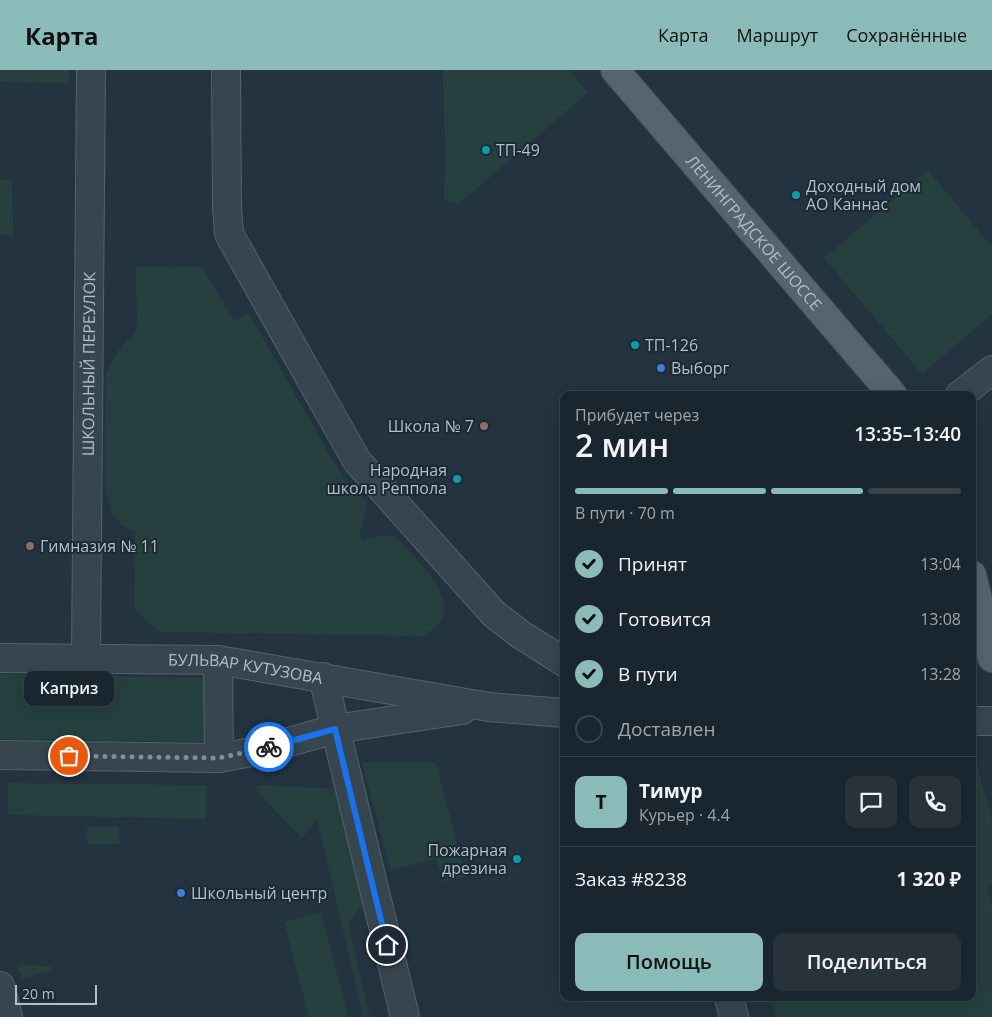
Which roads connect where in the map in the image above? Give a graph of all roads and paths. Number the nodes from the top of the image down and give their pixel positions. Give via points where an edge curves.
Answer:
1 (92, 70) edge
2 (226, 70) edge
3 (615, 70) edge
4 (992, 370) edge
5 (890, 391) edge
6 (965, 391) edge
7 (976, 592) edge
8 (0, 658) edge
9 (86, 658) junction
10 (992, 658) edge
11 (560, 659) edge
12 (218, 660) junction
13 (323, 676) junction
14 (488, 707) junction
15 (560, 713) edge
16 (976, 721) edge
17 (992, 721) edge
18 (335, 729) junction
19 (0, 755) edge
20 (219, 758) junction
21 (0, 986) edge
22 (729, 1001) edge
23 (8, 1017) edge
24 (405, 1017) edge
25 (734, 1017) edge

1 - 9 street, ШКОЛЬНЫЙ ПЕРЕУЛОК
2 - 11 street via 230,234 358,461 494,614
3 - 5 main road, ЛЕНИНГРАДСКОЕ ШОССЕ
4 - 6 street
7 - 10 main road
8 - 9 street, БУЛЬВАР КУТУЗОВА
9 - 12 street, БУЛЬВАР КУТУЗОВА
12 - 13 street, БУЛЬВАР КУТУЗОВА
12 - 20 street
13 - 14 street, БУЛЬВАР КУТУЗОВА
13 - 18 street
14 - 15 street, БУЛЬВАР КУТУЗОВА
14 - 18 street, БУЛЬВАР КУТУЗОВА
16 - 17 street
18 - 20 street, БУЛЬВАР КУТУЗОВА
18 - 24 street
19 - 20 street, БУЛЬВАР КУТУЗОВА
21 - 23 street
22 - 25 street

